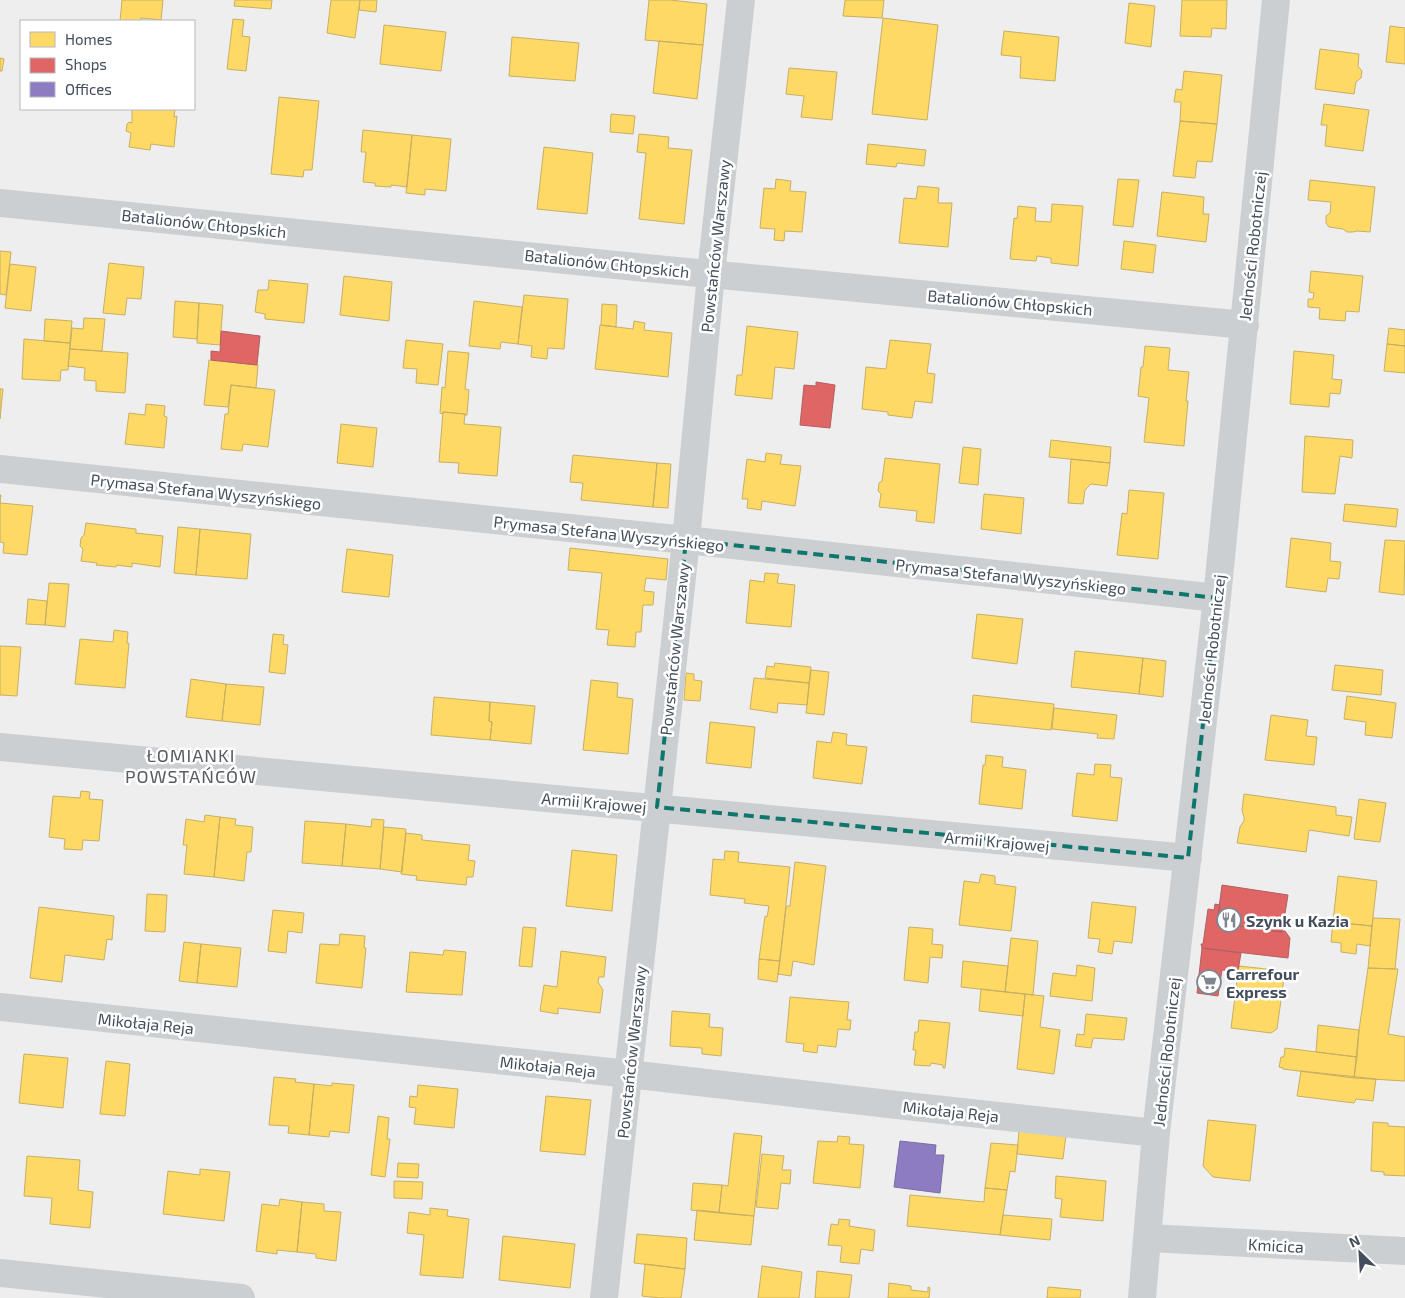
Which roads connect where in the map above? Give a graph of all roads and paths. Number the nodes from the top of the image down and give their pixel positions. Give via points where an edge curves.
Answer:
1 (741, 0) edge
2 (1276, 0) edge
3 (0, 203) edge
4 (712, 274) junction
5 (1245, 324) junction
6 (0, 469) edge
7 (686, 540) junction
8 (1217, 598) junction
9 (0, 747) edge
10 (657, 808) junction
11 (1188, 858) junction
12 (0, 1007) edge
13 (628, 1074) junction
14 (1156, 1133) junction
15 (1148, 1238) junction
16 (1405, 1252) edge
17 (0, 1273) edge
18 (241, 1298) edge
19 (604, 1298) edge
20 (1142, 1298) edge

1 - 4 street, Powstańców Warszawy
2 - 5 street, Jedności Robotniczej
3 - 4 street, Batalionów Chłopskich
4 - 5 street, Batalionów Chłopskich
4 - 7 street, Powstańców Warszawy
5 - 8 street, Jedności Robotniczej
6 - 7 street, Prymasa Stefana Wyszyńskiego
7 - 8 street, Prymasa Stefana Wyszyńskiego
7 - 10 street, Powstańców Warszawy
8 - 11 street, Jedności Robotniczej
9 - 10 street, Armii Krajowej
10 - 11 street, Armii Krajowej
10 - 13 street, Powstańców Warszawy
11 - 14 street, Jedności Robotniczej
12 - 13 street, Mikołaja Reja
13 - 14 street, Mikołaja Reja
13 - 19 street, Powstańców Warszawy
14 - 15 street, Jedności Robotniczej
15 - 16 street, Kmicica
15 - 20 street, Jedności Robotniczej
17 - 18 street

